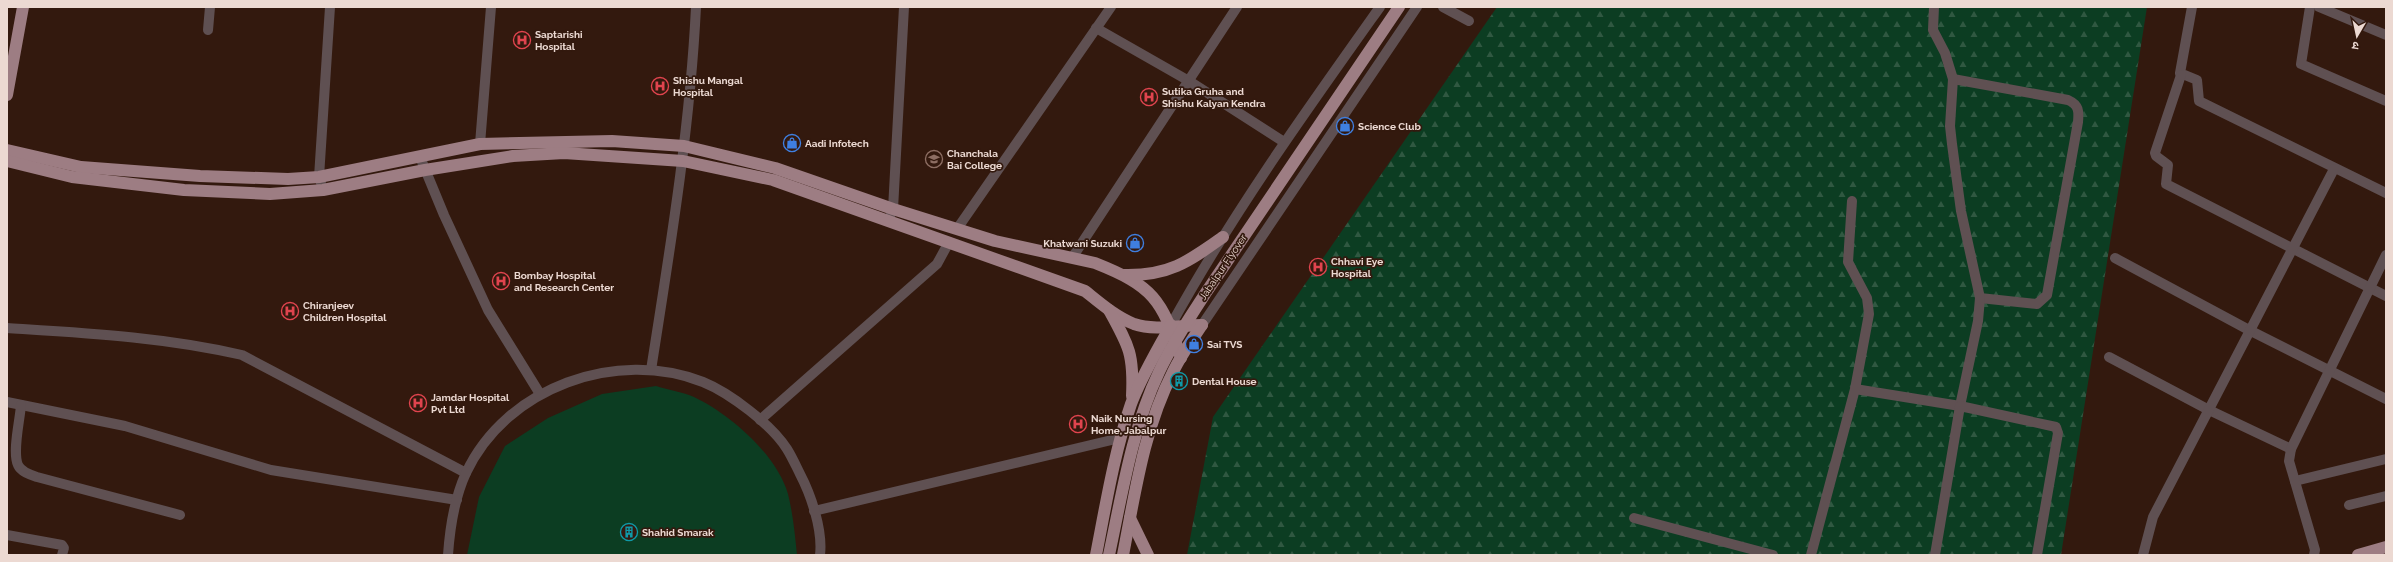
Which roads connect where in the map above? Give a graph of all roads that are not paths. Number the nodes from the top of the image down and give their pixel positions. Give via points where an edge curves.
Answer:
1 (24, 7) edge
2 (210, 7) edge
3 (330, 7) edge
4 (491, 7) edge
5 (696, 7) edge
6 (904, 7) edge
7 (1111, 7) edge
8 (1237, 7) edge
9 (1380, 7) edge
10 (1399, 7) edge
11 (1417, 7) edge
12 (1443, 7) edge
13 (1934, 7) edge
14 (2192, 7) edge
15 (2310, 7) edge
16 (2319, 7) edge
17 (1469, 21) dead end
18 (1096, 28) junction
19 (208, 30) dead end
20 (2386, 35) edge
21 (2181, 75) junction
22 (1953, 79) junction
23 (1189, 81) junction
24 (7, 95) edge
25 (2386, 101) edge
26 (1284, 142) junction
27 (480, 144) junction
28 (684, 146) junction
29 (7, 150) edge
30 (420, 157) junction
31 (7, 161) edge
32 (683, 161) junction
33 (2334, 169) junction
34 (425, 170) junction
35 (319, 177) junction
36 (323, 190) junction
37 (2386, 193) edge
38 (1852, 201) dead end
39 (893, 209) junction
40 (888, 220) junction
41 (957, 229) junction
42 (1223, 237) junction
43 (950, 242) junction
44 (2292, 248) junction
45 (2386, 256) edge
46 (1072, 258) junction
47 (2115, 258) dead end
48 (1121, 275) junction
49 (2370, 289) junction
50 (2386, 296) edge
51 (1980, 298) junction
52 (1109, 310) junction
53 (1171, 325) junction
54 (1202, 325) junction
55 (7, 328) edge
56 (2249, 330) junction
57 (2109, 357) dead end
58 (1181, 358) junction
59 (651, 370) junction
60 (2330, 371) junction
61 (1855, 389) junction
62 (540, 394) junction
63 (2386, 399) edge
64 (7, 402) edge
65 (1132, 403) junction
66 (21, 405) junction
67 (1960, 406) junction
68 (2209, 410) junction
69 (760, 420) junction
70 (1120, 438) junction
71 (2291, 449) junction
72 (2386, 459) edge
73 (466, 472) junction
74 (2295, 481) junction
75 (2386, 496) edge
76 (457, 500) junction
77 (2349, 506) dead end
78 (814, 511) junction
79 (180, 515) dead end
80 (1130, 518) junction
81 (1634, 518) dead end
82 (7, 535) edge
83 (2386, 547) edge
84 (62, 555) edge
85 (448, 555) edge
86 (820, 555) edge
87 (1096, 555) edge
88 (1109, 555) edge
89 (1123, 555) edge
90 (1148, 555) edge
91 (1773, 555) edge
92 (1811, 555) edge
93 (1935, 555) edge
94 (2037, 555) edge
95 (2143, 555) edge
96 (2314, 555) edge
97 (2358, 555) edge

1 - 24 main road
2 - 19 street
3 - 35 street
4 - 27 street
5 - 28 street via 693,66
6 - 39 street
7 - 18 street
8 - 23 street
9 - 26 street
10 - 88 main road, Jabalpur Flyover, bridge via 1181,331 1159,373 1135,434
11 - 54 street
12 - 17 street
13 - 22 street via 1933,30 1945,53
14 - 21 street via 2184,41
15 - 25 street via 2301,64
16 - 20 street
18 - 23 street
18 - 41 street
21 - 33 street via 2197,80 2199,101
21 - 44 street via 2155,153 2168,164 2166,184
22 - 51 street via 1950,126 1952,144 1961,211
22 - 51 street via 2068,100 2076,103 2079,110 2047,295 2038,304
23 - 26 street
23 - 46 street
26 - 42 street
27 - 28 main road via 612,141
27 - 30 main road
28 - 32 street
28 - 39 main road via 775,168
29 - 35 main road via 80,167 200,176 288,179
30 - 34 street
30 - 35 main road
31 - 36 main road via 72,177 184,190 270,194
32 - 34 main road via 564,153 513,156
32 - 40 main road via 773,180
32 - 59 street
33 - 37 street
33 - 44 street
34 - 36 main road
34 - 62 street via 488,310
35 - 36 street
38 - 61 street via 1848,262 1867,298 1868,314
39 - 40 street
39 - 41 main road
40 - 43 main road
41 - 46 main road via 995,241
42 - 48 main road via 1189,262 1173,269 1148,275
42 - 53 street
43 - 52 main road via 1085,291
43 - 69 street via 937,264
44 - 49 street
44 - 56 street
45 - 49 street
46 - 48 main road via 1094,263
47 - 56 street
48 - 53 main road via 1153,295
49 - 50 street
49 - 60 street
51 - 67 street via 1978,321
52 - 53 main road via 1134,324
52 - 65 main road via 1129,346 1133,368
53 - 54 main road
53 - 58 main road
53 - 65 main road
54 - 58 main road
55 - 73 street via 103,334 207,347 242,355
56 - 60 street
56 - 68 street
57 - 68 street
58 - 80 main road via 1161,400 1145,447
59 - 62 street via 594,373
59 - 69 street via 704,382 750,409
60 - 63 street
60 - 71 street
61 - 67 street
61 - 92 street
62 - 73 street via 510,415 485,442
64 - 66 street
65 - 70 main road
66 - 76 street via 125,426 271,470
66 - 79 street via 16,447 18,466 25,472
67 - 93 street
67 - 94 street via 2056,427 2058,433
68 - 71 street
68 - 95 street via 2153,517
69 - 78 street via 787,448 811,496
70 - 78 street
70 - 87 main road
71 - 74 street via 2289,461
72 - 74 street
73 - 76 street
74 - 96 street via 2315,550
75 - 77 street
76 - 85 street via 451,517
78 - 86 street
80 - 89 main road
80 - 90 main road
81 - 91 street
82 - 84 street via 62,545
83 - 97 main road

